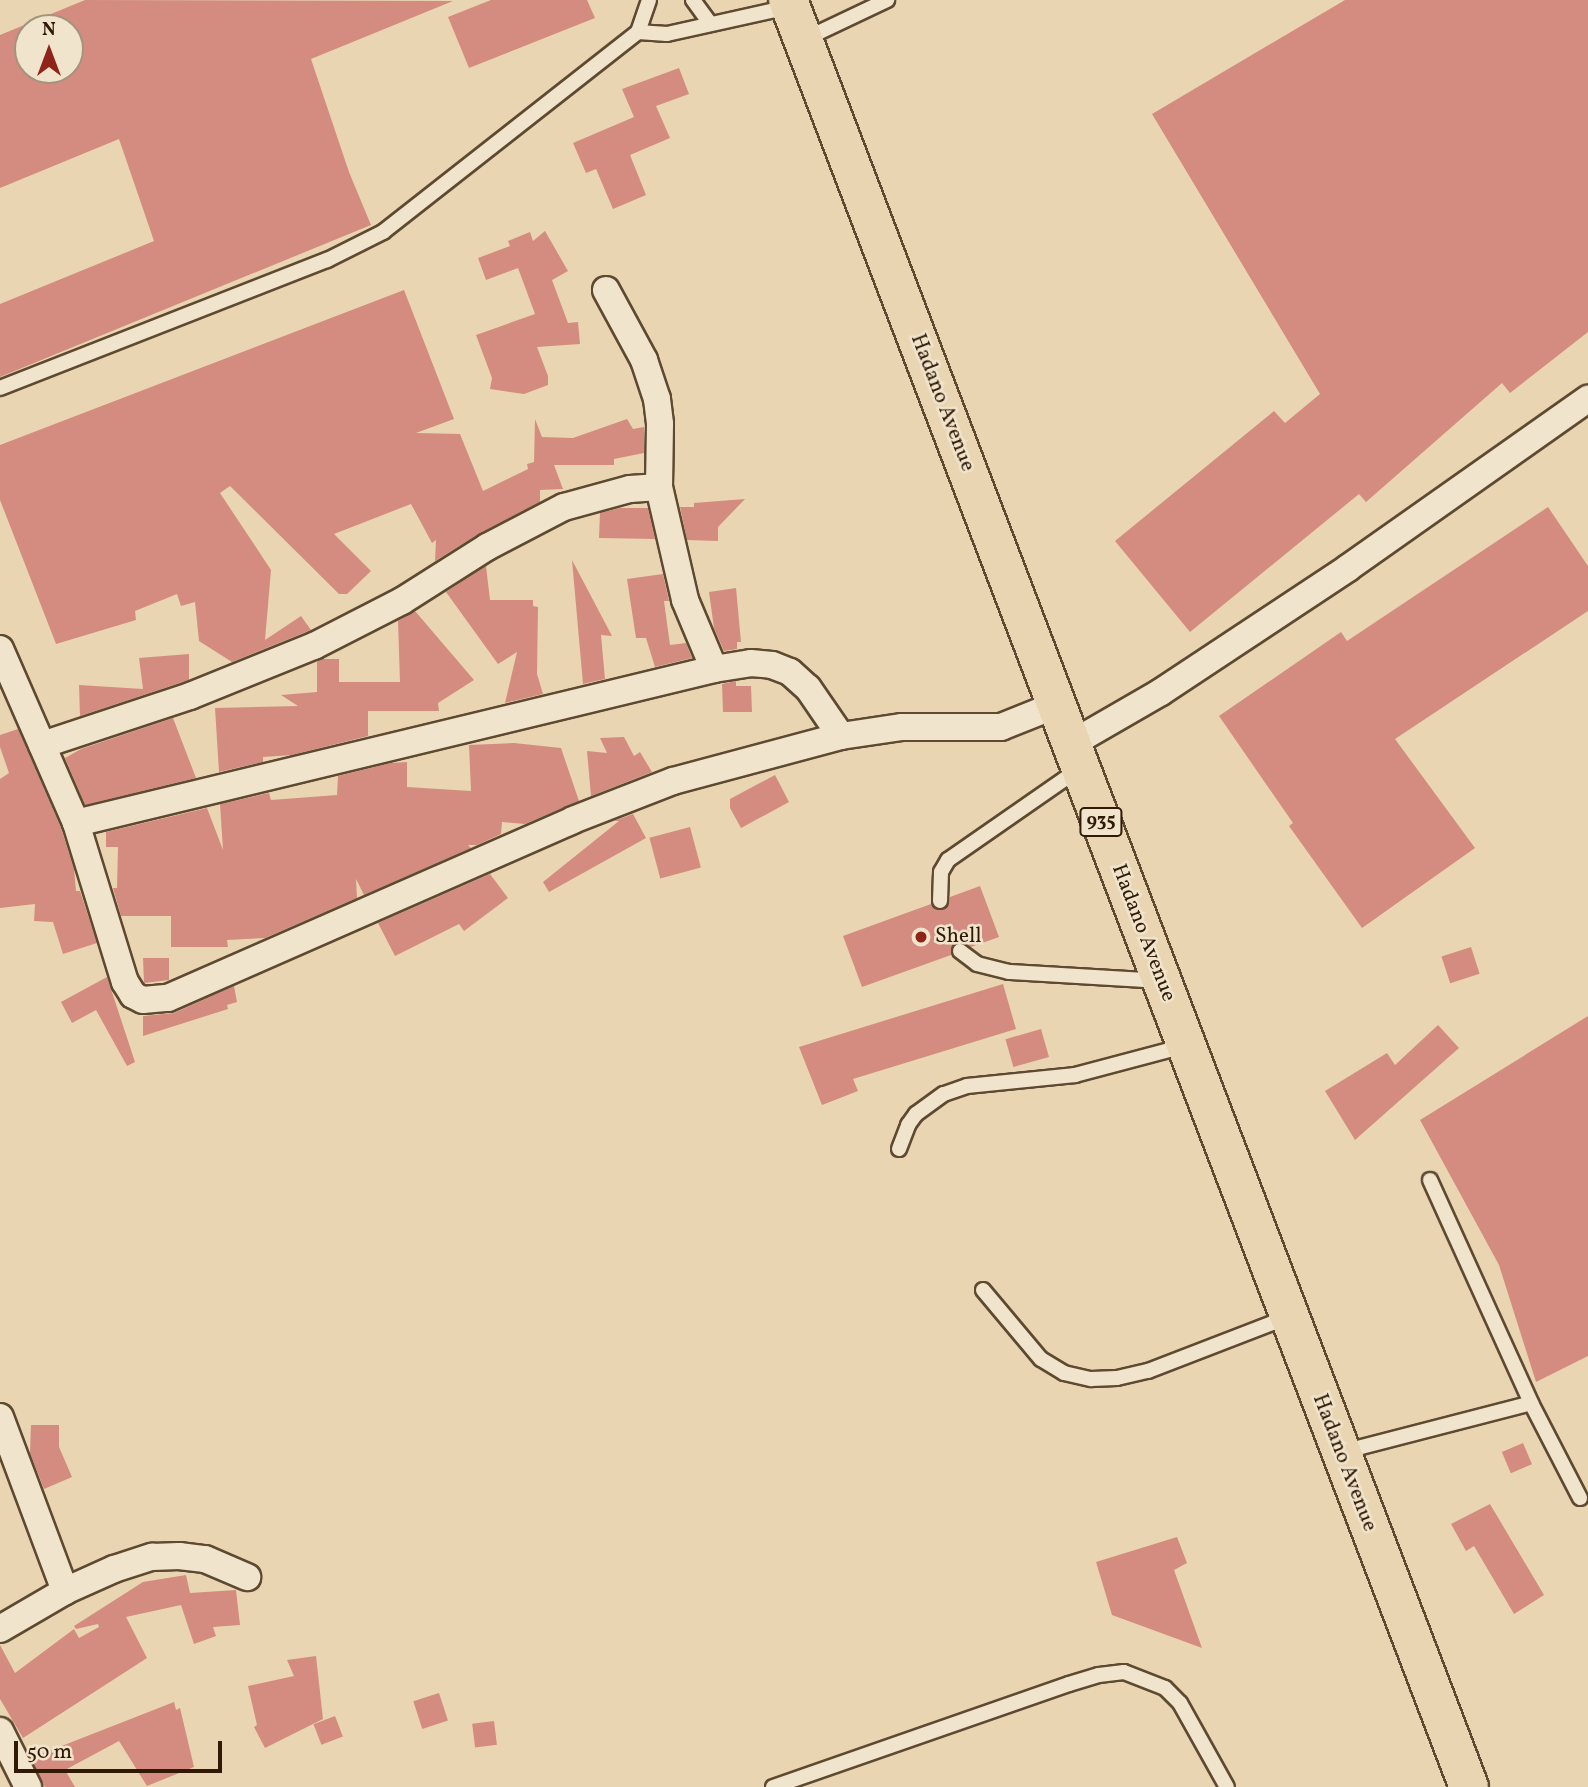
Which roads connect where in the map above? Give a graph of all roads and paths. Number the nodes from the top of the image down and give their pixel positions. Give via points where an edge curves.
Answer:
1 (649, 0) edge
2 (693, 0) edge
3 (887, 0) edge
4 (794, 16) edge
5 (710, 23) junction
6 (638, 32) junction
7 (606, 290) dead end
8 (0, 388) edge
9 (1588, 399) edge
10 (659, 486) junction
11 (0, 649) edge
12 (713, 669) junction
13 (1056, 705) junction
14 (841, 736) junction
15 (42, 745) junction
16 (1076, 756) junction
17 (76, 823) junction
18 (940, 901) dead end
19 (960, 951) dead end
20 (1161, 981) junction
21 (1186, 1045) junction
22 (900, 1149) dead end
23 (1430, 1180) dead end
24 (983, 1290) dead end
25 (1289, 1316) junction
26 (1531, 1403) junction
27 (0, 1418) edge
28 (1340, 1453) junction
29 (1580, 1498) dead end
30 (247, 1577) dead end
31 (65, 1591) junction
32 (0, 1629) edge
33 (0, 1731) edge
34 (28, 1787) edge
35 (774, 1787) edge
36 (1227, 1787) edge
37 (1469, 1787) edge

1 - 6 lane
2 - 5 lane
3 - 4 lane
4 - 5 lane
4 - 13 main road, Hadano Avenue / 935
5 - 6 lane via 667,34
6 - 8 lane via 409,213 360,246
7 - 10 street via 645,360 657,399
9 - 16 street via 1348,568 1161,692
10 - 12 street via 685,600
10 - 15 street via 564,507 314,646 190,696
11 - 15 street
12 - 14 street via 751,663 790,672 808,688
12 - 17 street
13 - 14 street via 1001,727 902,727
13 - 16 main road, Hadano Avenue / 935
14 - 17 street via 673,781 573,820 168,998 153,1000 133,995 125,982
15 - 17 street
16 - 18 lane via 948,860 941,872
16 - 20 main road, Hadano Avenue / 935
19 - 20 lane via 977,964 1009,972
20 - 21 main road, Hadano Avenue / 935
21 - 22 lane via 1075,1075 967,1086 944,1094 916,1114
21 - 25 main road, Hadano Avenue / 935
23 - 26 lane
24 - 25 lane via 1041,1359 1064,1373 1091,1379 1147,1371
25 - 28 main road, Hadano Avenue / 935
26 - 28 lane
26 - 29 lane
27 - 31 street
28 - 37 main road, Hadano Avenue / 935
30 - 31 street via 205,1559 152,1558
31 - 32 street
33 - 34 street
35 - 36 lane via 1069,1684 1124,1672 1165,1688 1180,1703

